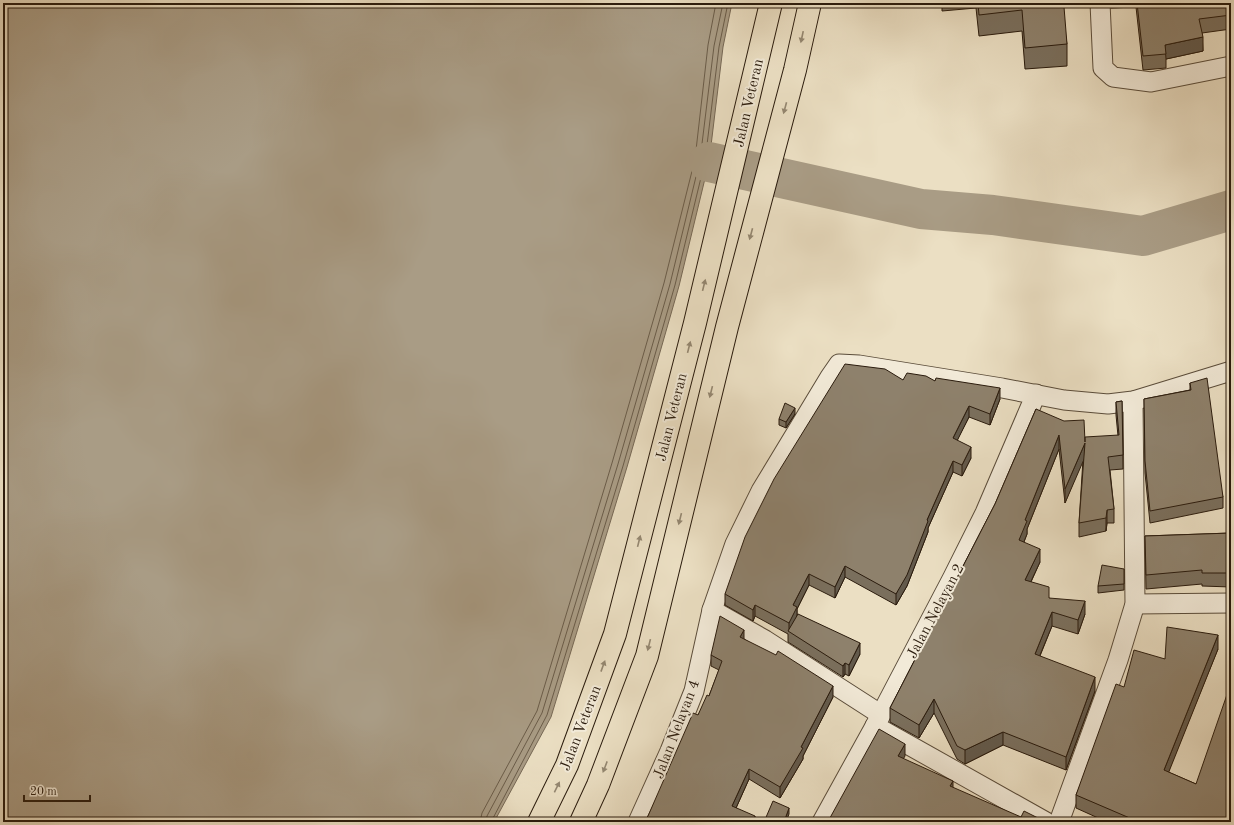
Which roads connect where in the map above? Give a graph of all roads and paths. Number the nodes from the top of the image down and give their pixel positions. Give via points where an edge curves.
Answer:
1 (771, 3) edge
2 (810, 3) edge
3 (1100, 3) edge
4 (1231, 66) edge
5 (1231, 371) edge
6 (1036, 394) junction
7 (1133, 401) junction
8 (1231, 603) edge
9 (1135, 604) junction
10 (712, 610) junction
11 (878, 720) junction
12 (539, 822) edge
13 (581, 822) edge
14 (638, 822) edge
15 (822, 822) edge
16 (1046, 822) edge
17 (1059, 822) edge

12 -> 1 highway, Jalan Veteran via 567,765 615,634 695,323
2 -> 13 highway via 795,70 727,327 647,656 598,785
3 - 4 street via 1103,68 1113,77 1151,82
5 - 7 street
6 - 7 street via 1064,400 1108,404
6 - 10 street, Jalan Nelayan 4 via 859,365 839,364 761,491 735,544
6 - 11 street, Jalan Nelayan 2 via 985,514
7 - 9 street
8 - 9 street
9 - 17 street via 1118,660
10 - 11 street via 765,640
10 - 14 street, Jalan Nelayan 4 via 694,691
11 - 15 street, Jalan Nelayan 2
11 - 16 street

